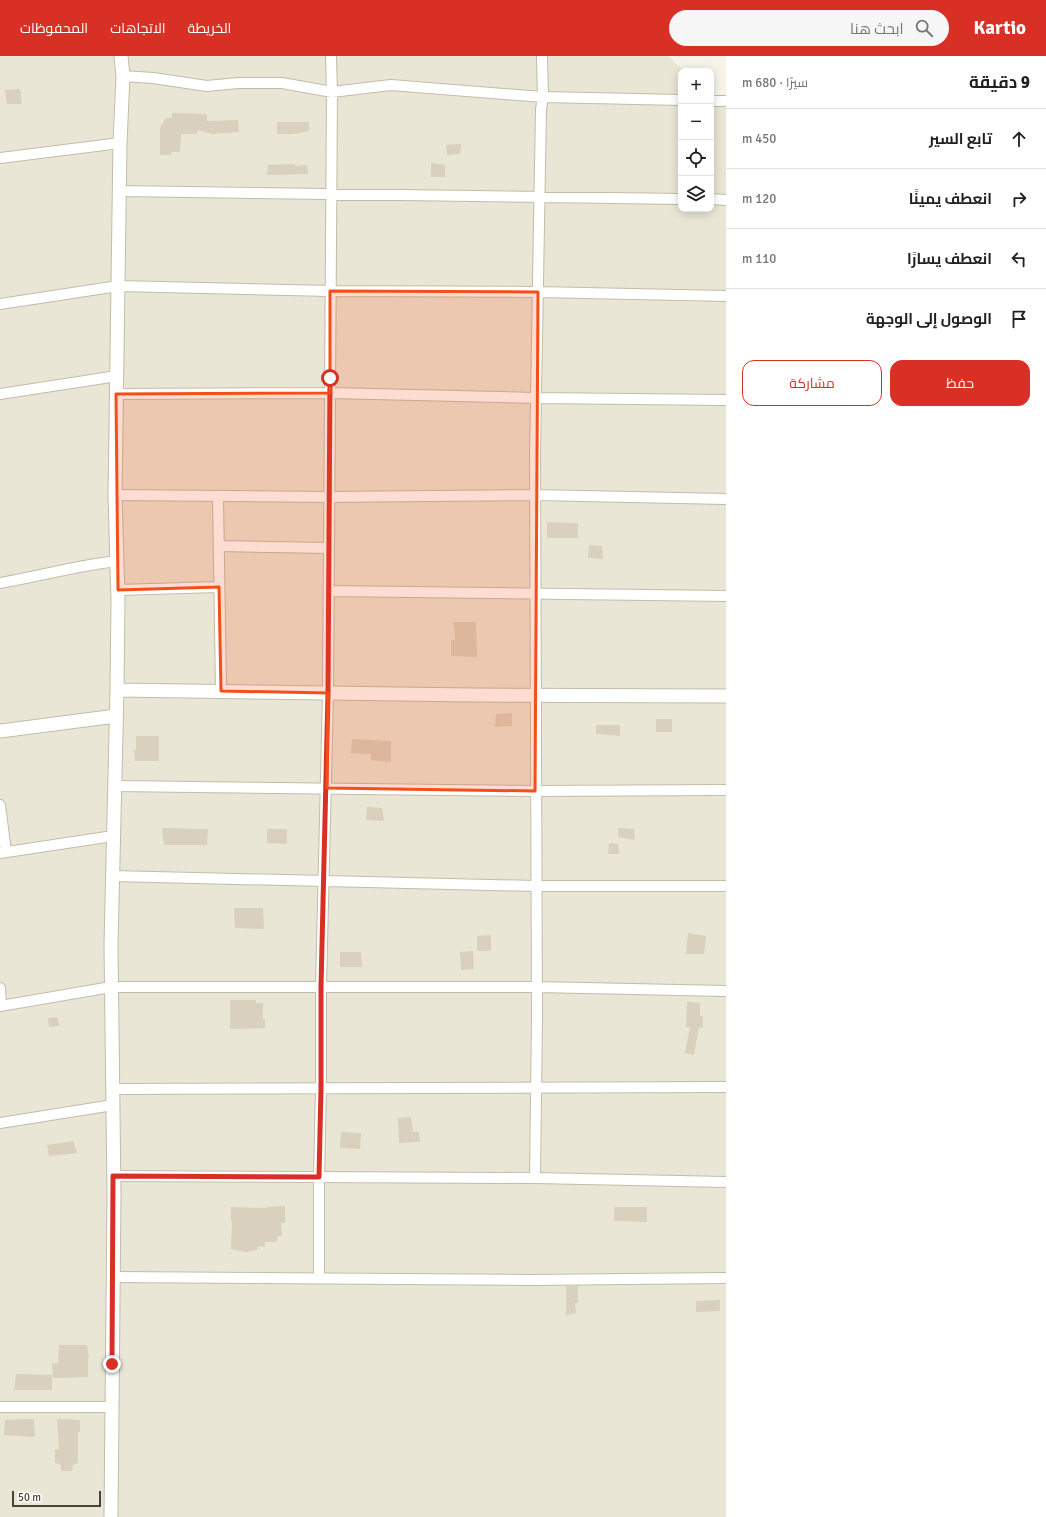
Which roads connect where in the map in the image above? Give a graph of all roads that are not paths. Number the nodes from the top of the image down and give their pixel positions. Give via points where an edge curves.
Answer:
1 (121, 56) edge
2 (331, 56) edge
3 (542, 56) edge
4 (123, 76) junction
5 (332, 92) junction
6 (543, 97) junction
7 (678, 100) edge
8 (714, 101) edge
9 (726, 102) edge
10 (120, 143) junction
11 (0, 158) edge
12 (119, 191) junction
13 (331, 194) junction
14 (539, 198) junction
15 (678, 199) edge
16 (714, 200) edge
17 (726, 200) edge
18 (118, 286) junction
19 (330, 291) junction
20 (538, 292) junction
21 (726, 296) edge
22 (0, 304) edge
23 (117, 376) junction
24 (330, 392) junction
25 (0, 394) edge
26 (116, 394) junction
27 (536, 398) junction
28 (726, 400) edge
29 (115, 495) junction
30 (535, 495) junction
31 (218, 496) junction
32 (329, 497) junction
33 (726, 499) edge
34 (219, 546) junction
35 (329, 548) junction
36 (116, 561) junction
37 (0, 583) edge
38 (219, 587) junction
39 (118, 590) junction
40 (329, 591) junction
41 (535, 594) junction
42 (726, 596) edge
43 (117, 690) junction
44 (221, 691) junction
45 (328, 693) junction
46 (535, 695) junction
47 (726, 696) edge
48 (116, 716) junction
49 (0, 731) edge
50 (114, 786) junction
51 (327, 788) junction
52 (535, 790) junction
53 (726, 790) edge
54 (0, 805) edge
55 (113, 836) junction
56 (3, 853) edge
57 (112, 876) junction
58 (323, 881) junction
59 (536, 886) junction
60 (726, 886) edge
61 (111, 987) junction
62 (321, 987) junction
63 (537, 987) junction
64 (0, 988) edge
65 (726, 991) edge
66 (0, 1006) edge
67 (726, 1087) edge
68 (321, 1088) junction
69 (536, 1088) junction
70 (112, 1089) junction
71 (113, 1105) junction
72 (0, 1123) edge
73 (113, 1176) junction
74 (319, 1177) junction
75 (535, 1178) junction
76 (726, 1182) edge
77 (113, 1277) junction
78 (319, 1278) junction
79 (726, 1278) edge
80 (0, 1407) edge
81 (112, 1407) junction
82 (111, 1517) edge

1 - 4 street
2 - 5 street
3 - 6 street
4 - 5 street via 207,86 282,83
4 - 10 street
5 - 6 street via 391,85
5 - 13 street
6 - 7 street
6 - 14 street via 540,108
8 - 9 street
10 - 11 street
10 - 12 street
12 - 13 street
12 - 18 street
13 - 14 street
13 - 19 street
14 - 15 street
14 - 20 street
16 - 17 street
18 - 19 street
18 - 22 street
18 - 23 street
19 - 20 street
19 - 24 street
20 - 21 street
20 - 27 street
23 - 25 street
23 - 26 street
24 - 26 street
24 - 27 street
24 - 32 street
26 - 29 street
27 - 28 street
27 - 30 street
29 - 31 street
29 - 36 street
30 - 32 street
30 - 33 street
30 - 41 street
31 - 32 street
31 - 34 street
32 - 35 street
34 - 35 street
34 - 38 street
35 - 40 street
36 - 37 street
36 - 39 street
38 - 39 street
38 - 44 street
39 - 43 street
40 - 41 street
40 - 45 street
41 - 42 street
41 - 46 street
43 - 44 street
43 - 48 street
44 - 45 street
45 - 46 street
45 - 51 street
46 - 47 street
46 - 52 street
48 - 49 street
48 - 50 street
50 - 51 street
50 - 55 street
51 - 52 street
51 - 58 street
52 - 53 street
52 - 59 street
54 - 56 street
55 - 56 street
55 - 57 street
57 - 58 street
57 - 61 street
58 - 59 street
58 - 62 street
59 - 60 street
59 - 63 street
61 - 62 street
61 - 66 street
61 - 70 street
62 - 63 street
62 - 68 street
63 - 65 street
63 - 69 street
64 - 66 street
67 - 69 street
68 - 69 street
68 - 70 street
68 - 74 street
69 - 75 street
70 - 71 street
71 - 72 street
71 - 73 street
73 - 74 street
73 - 77 street
74 - 75 street
74 - 78 street
75 - 76 street
77 - 78 street
77 - 81 street
78 - 79 street
80 - 81 street
81 - 82 street

